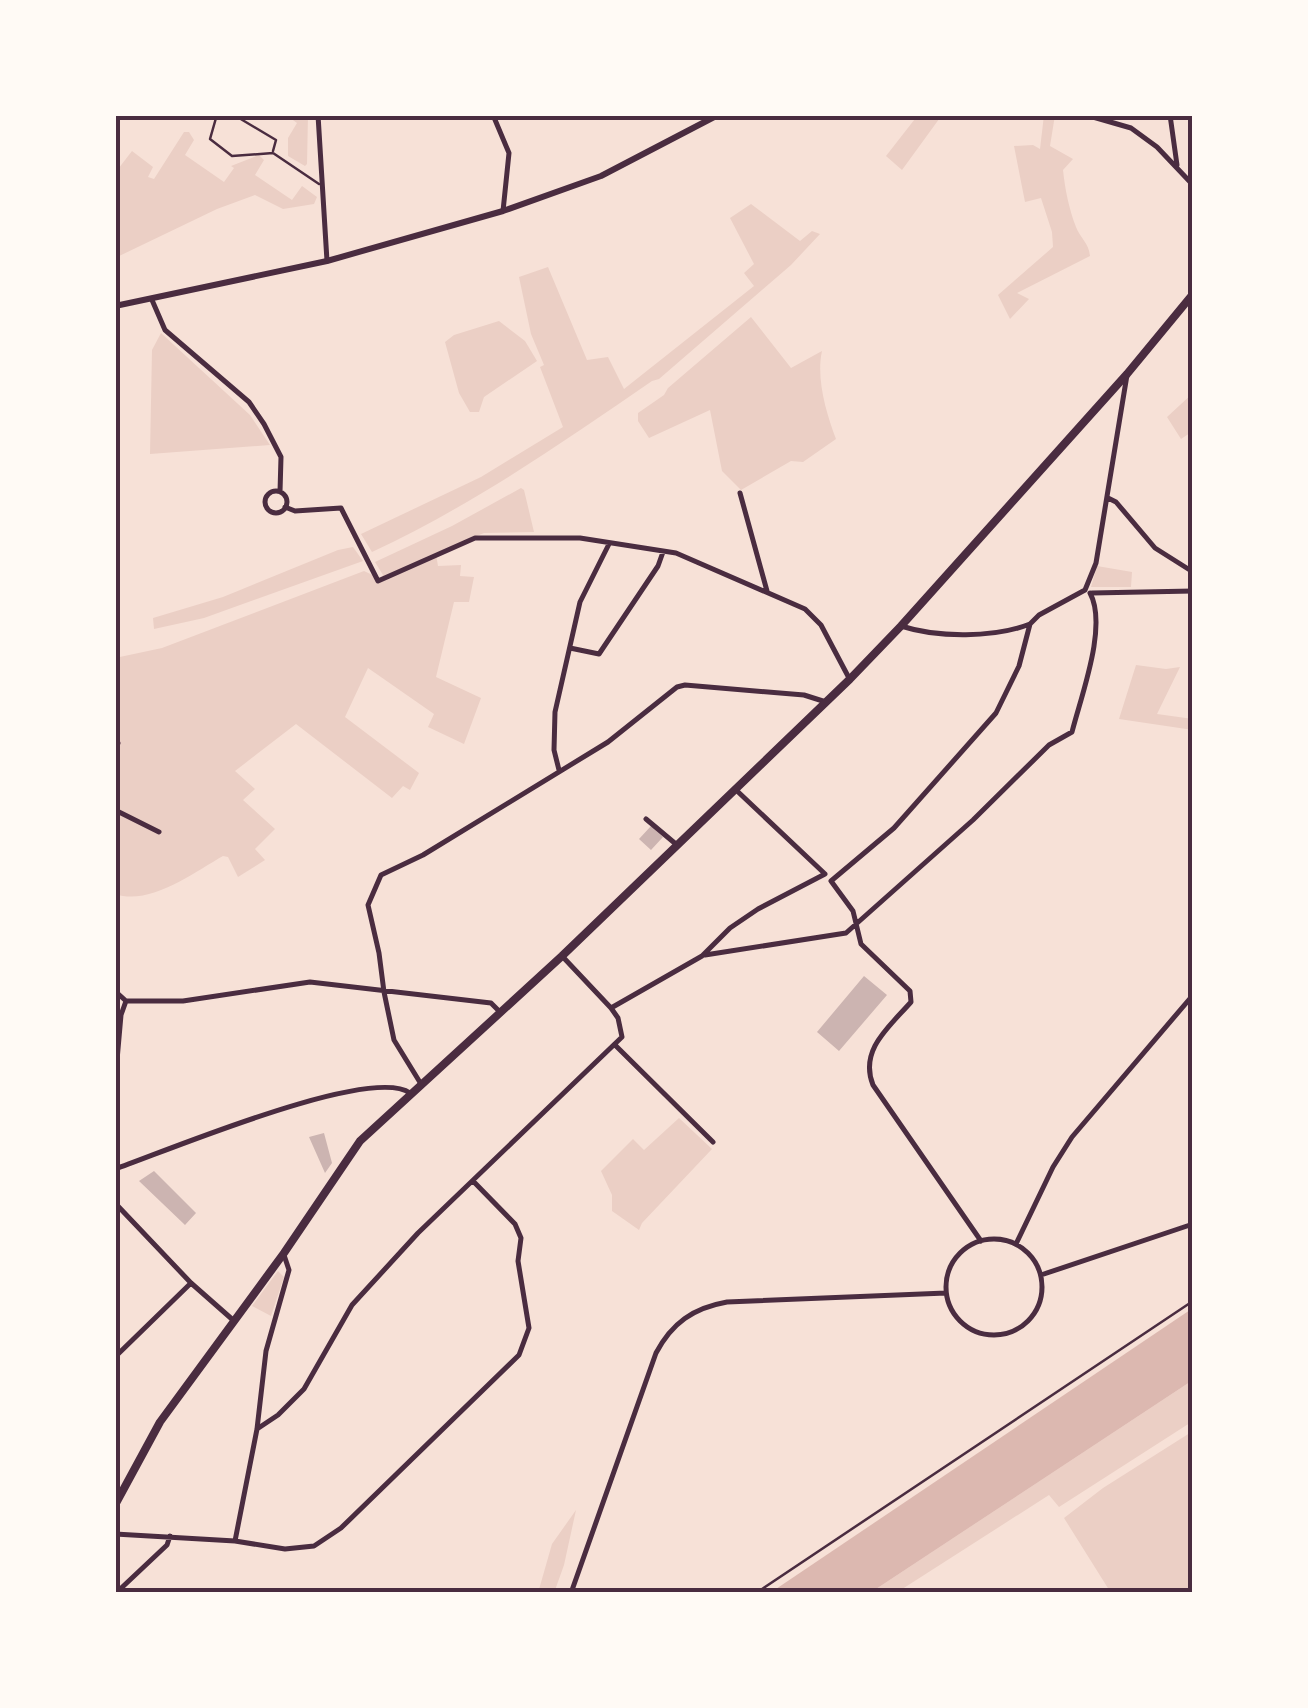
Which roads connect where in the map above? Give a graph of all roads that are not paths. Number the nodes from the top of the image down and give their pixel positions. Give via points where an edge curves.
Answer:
1 (222, 115) edge
2 (234, 115) edge
3 (318, 115) edge
4 (493, 115) edge
5 (718, 115) edge
6 (1086, 115) edge
7 (1170, 115) edge
8 (273, 152) junction
9 (1178, 168) junction
10 (1193, 184) edge
11 (323, 187) junction
12 (503, 211) junction
13 (327, 261) junction
14 (1193, 294) edge
15 (152, 300) junction
16 (115, 306) edge
17 (1127, 374) junction
18 (280, 492) junction
19 (740, 493) dead end
20 (1108, 498) junction
21 (285, 507) junction
22 (610, 543) junction
23 (664, 552) junction
24 (1193, 572) edge
25 (767, 591) junction
26 (1193, 591) edge
27 (1088, 592) junction
28 (1030, 624) junction
29 (901, 626) junction
30 (570, 648) junction
31 (850, 678) junction
32 (826, 702) junction
33 (115, 739) edge
34 (115, 751) edge
35 (559, 770) junction
36 (735, 789) junction
37 (115, 810) edge
38 (646, 818) dead end
39 (159, 832) dead end
40 (677, 845) junction
41 (824, 874) junction
42 (831, 881) junction
43 (858, 924) junction
44 (562, 956) junction
45 (702, 956) junction
46 (115, 991) edge
47 (384, 992) junction
48 (1193, 995) edge
49 (126, 1000) junction
50 (611, 1008) junction
51 (500, 1013) junction
52 (615, 1045) junction
53 (117, 1054) edge
54 (115, 1083) edge
55 (421, 1084) junction
56 (410, 1093) junction
57 (713, 1142) dead end
58 (115, 1169) edge
59 (473, 1181) junction
60 (115, 1202) edge
61 (1193, 1224) edge
62 (980, 1241) junction
63 (1016, 1244) junction
64 (284, 1254) junction
65 (1041, 1275) junction
66 (191, 1283) junction
67 (946, 1292) junction
68 (235, 1322) junction
69 (115, 1357) edge
70 (258, 1429) junction
71 (115, 1505) edge
72 (115, 1534) edge
73 (170, 1536) junction
74 (235, 1541) junction
75 (116, 1593) edge
76 (571, 1593) edge

1 - 8 lane via 210,139 232,156
2 - 8 lane via 276,140
3 - 11 street
4 - 12 street via 509,153
5 - 12 street via 600,176
6 - 9 street via 1130,128
7 - 9 street
8 - 11 lane
9 - 10 street
11 - 13 street
12 - 13 street
13 - 15 street
14 - 17 main road
15 - 16 street
15 - 18 street via 165,330 249,402 264,424 281,458
17 - 20 street
17 - 29 main road
18 - 21 street
18 - 21 street via 270,493 266,506 274,512
19 - 25 street
20 - 24 street via 1155,548
20 - 27 street
21 - 22 street via 341,508 378,582 475,538
22 - 23 street
22 - 30 street via 580,602
23 - 25 street
23 - 30 street via 600,654
25 - 31 street via 805,609 821,625
26 - 27 street
27 - 28 street
27 - 43 street via 1096,604 1096,636 1072,732 1049,744
28 - 29 street via 957,633
28 - 42 street via 996,712 894,828
29 - 31 main road
30 - 35 street via 555,712
31 - 32 main road
32 - 35 street via 677,686 608,742
32 - 36 main road
33 - 34 street
35 - 47 street via 381,876 368,906
36 - 40 main road
36 - 41 street
37 - 39 street
38 - 40 street
40 - 44 main road
41 - 42 street
41 - 45 street via 758,909
42 - 43 street
43 - 45 street via 846,933
43 - 62 street via 861,944 910,991 910,1002 868,1056 873,1085
44 - 50 street
44 - 51 main road
45 - 50 street
46 - 49 street
47 - 49 street via 310,982 183,1001
47 - 51 street via 491,1003
47 - 55 street via 394,1040
48 - 63 street via 1072,1137
49 - 53 street
50 - 52 street via 622,1037
51 - 55 main road
52 - 57 street
52 - 59 street
53 - 54 street
55 - 56 main road
56 - 58 street via 385,1085 324,1096
56 - 64 main road via 360,1140
59 - 70 street via 352,1305 304,1389
59 - 74 street via 515,1224 520,1238 528,1328 519,1355 341,1528 314,1546
60 - 66 street
61 - 65 street
62 - 63 street
62 - 67 street via 950,1266
63 - 65 street
64 - 68 main road
64 - 70 street via 289,1270 266,1351
65 - 67 street via 1036,1310 1004,1335 963,1325
66 - 68 street
66 - 69 street
67 - 76 street via 727,1302 678,1322 656,1353
68 - 71 main road via 160,1422
70 - 74 street
72 - 73 street
73 - 74 street
73 - 75 street

